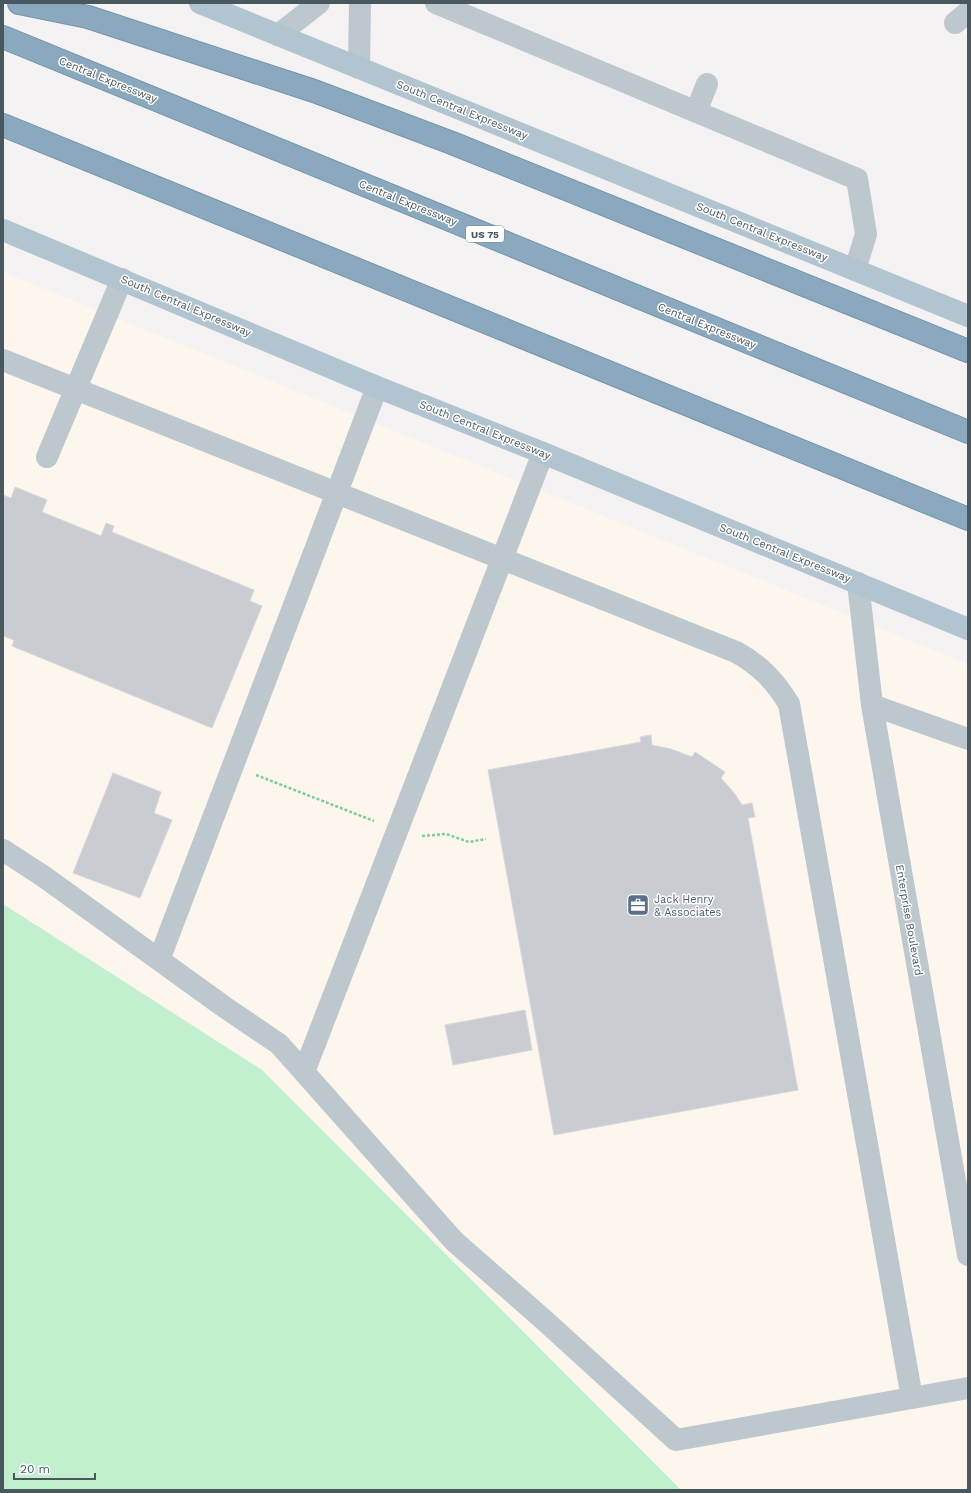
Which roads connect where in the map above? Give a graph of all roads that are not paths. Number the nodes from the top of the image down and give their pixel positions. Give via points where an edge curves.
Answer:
1 (19, 3) edge
2 (200, 3) edge
3 (319, 3) edge
4 (360, 3) edge
5 (436, 3) edge
6 (278, 35) junction
7 (3, 37) edge
8 (359, 68) junction
9 (708, 84) dead end
10 (696, 112) junction
11 (3, 125) edge
12 (3, 230) edge
13 (855, 270) junction
14 (122, 279) junction
15 (968, 316) edge
16 (968, 351) edge
17 (3, 360) edge
18 (377, 387) junction
19 (76, 389) junction
20 (968, 432) edge
21 (543, 453) junction
22 (47, 457) dead end
23 (337, 493) junction
24 (968, 519) edge
25 (502, 559) junction
26 (858, 583) junction
27 (968, 629) edge
28 (872, 705) junction
29 (968, 739) edge
30 (3, 850) edge
31 (160, 960) junction
32 (304, 1072) junction
33 (968, 1254) edge
34 (968, 1388) edge
35 (912, 1398) junction

1 - 16 highway via 88,17 314,90
2 - 6 main road, South Central Expressway
3 - 6 street
4 - 8 street
5 - 10 street
6 - 8 main road, South Central Expressway
7 - 20 highway, Central Expressway / US 75
8 - 13 main road, South Central Expressway
9 - 10 street
10 - 13 street via 857,179 866,234
11 - 24 highway
12 - 14 main road, South Central Expressway
13 - 15 main road, South Central Expressway
14 - 18 main road, South Central Expressway
14 - 19 street
17 - 19 street
18 - 21 main road, South Central Expressway
18 - 23 street
19 - 22 street
19 - 23 street
21 - 25 street
21 - 26 main road, South Central Expressway
23 - 25 street
23 - 31 street
25 - 32 street
25 - 35 street via 748,658 769,675 790,704
26 - 27 main road, South Central Expressway
26 - 28 street, Enterprise Boulevard
28 - 29 street
28 - 33 street, Enterprise Boulevard
30 - 31 street
31 - 32 street via 279,1044
32 - 35 street via 454,1240 676,1440
34 - 35 street

